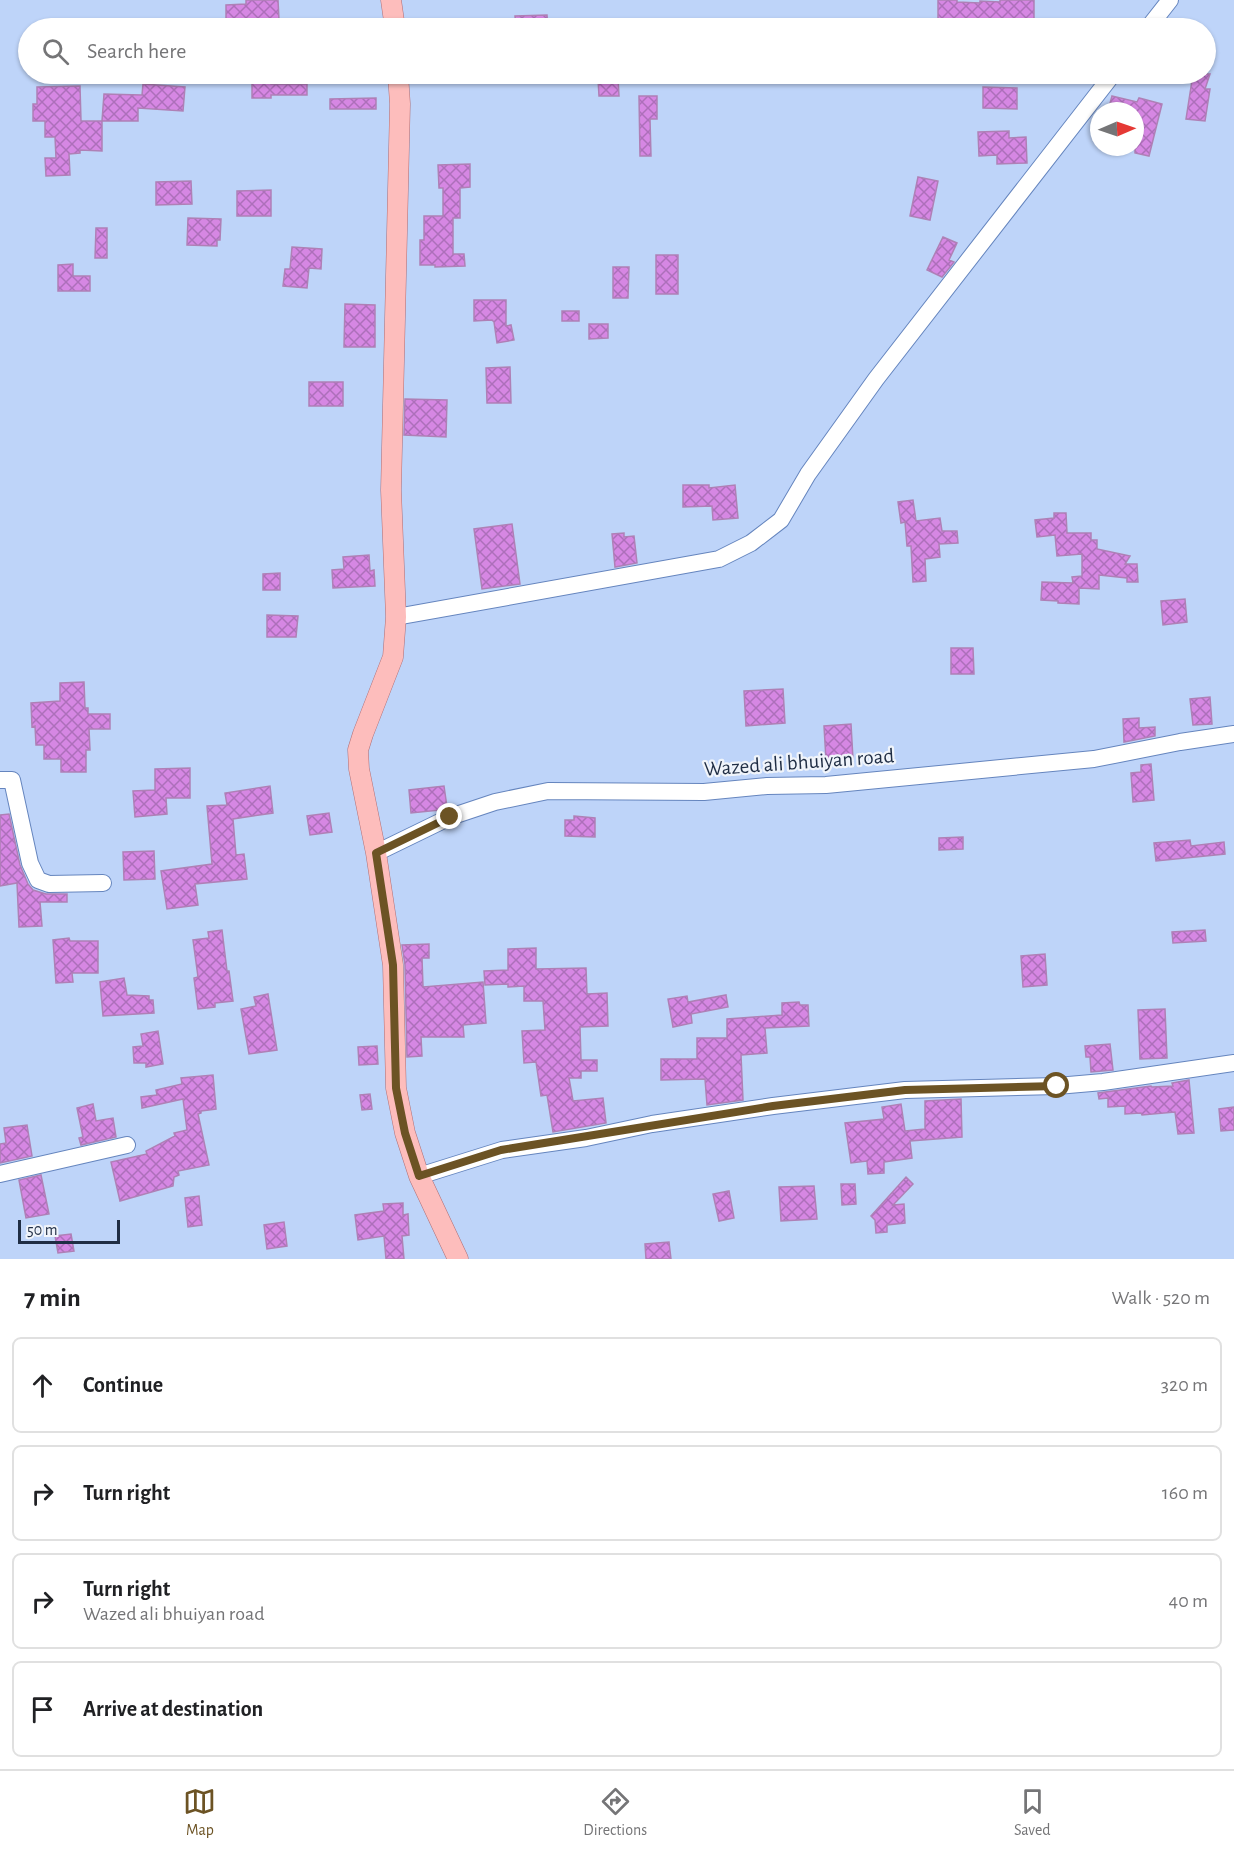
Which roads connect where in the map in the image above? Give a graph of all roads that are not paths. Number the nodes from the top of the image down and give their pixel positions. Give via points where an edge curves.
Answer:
1 (392, 0) edge
2 (1170, 0) edge
3 (394, 18) edge
4 (1156, 18) edge
5 (399, 84) edge
6 (1105, 84) edge
7 (396, 617) junction
8 (1234, 734) edge
9 (0, 780) edge
10 (376, 853) junction
11 (103, 882) dead end
12 (1234, 1063) edge
13 (127, 1145) dead end
14 (0, 1174) edge
15 (419, 1176) junction
16 (458, 1259) edge

1 - 3 main road
2 - 4 street
5 - 7 main road via 391,490
6 - 7 street via 876,380 780,520 751,543 719,559
7 - 10 main road via 393,657 358,750
8 - 10 street, Wazed ali bhuiyan road via 1094,759 826,785 704,792 548,791 450,817
9 - 11 street via 12,780 30,863 38,880 49,884
10 - 15 main road via 393,965 396,1088
12 - 15 street via 1080,1084 905,1090 773,1106 501,1150
13 - 14 street
15 - 16 main road

